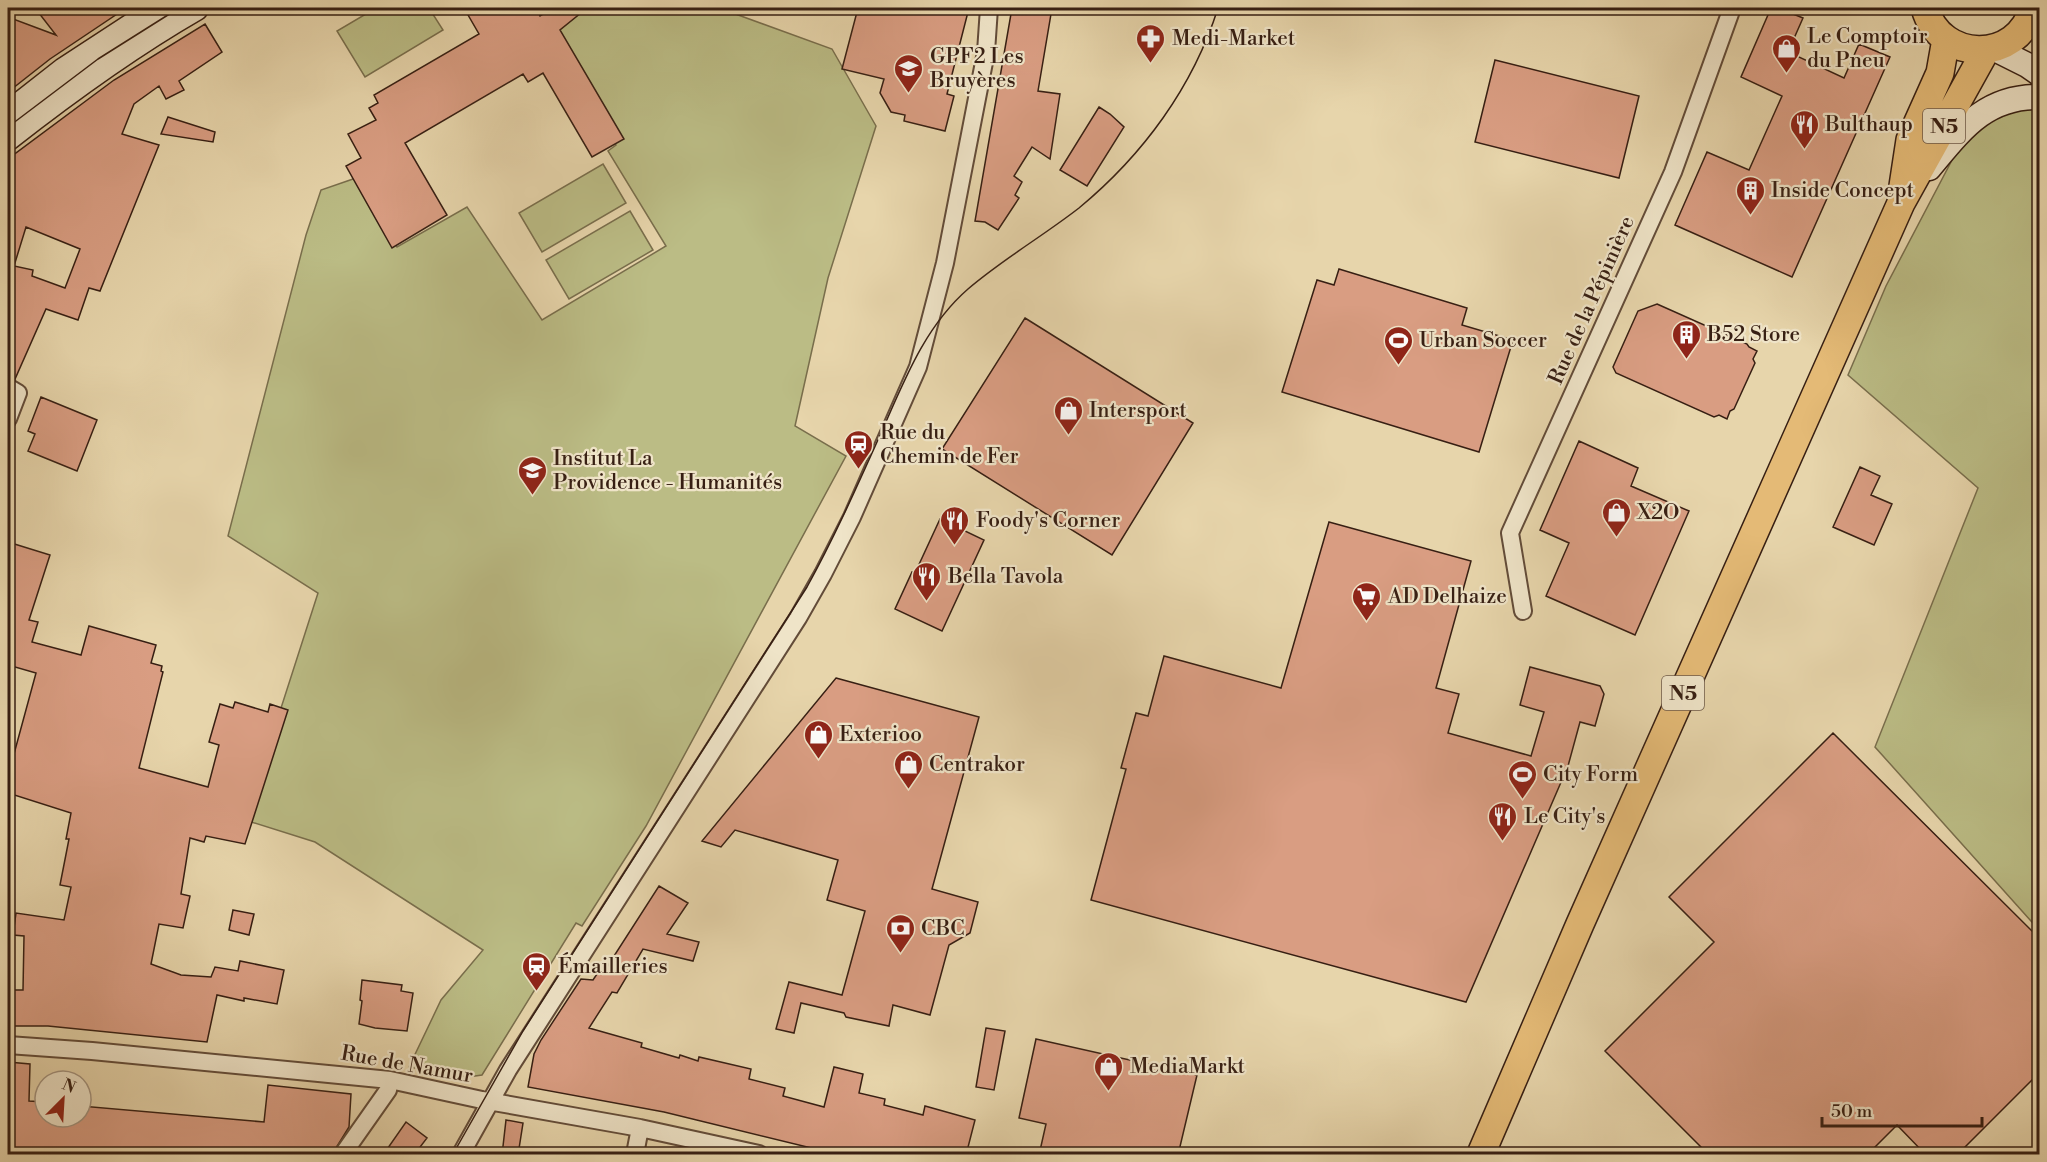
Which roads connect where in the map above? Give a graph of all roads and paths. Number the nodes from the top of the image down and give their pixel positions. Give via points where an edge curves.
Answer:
1 (159, 8) edge
2 (196, 8) edge
3 (989, 8) edge
4 (1732, 8) edge
5 (1925, 8) edge
6 (2035, 16) edge
7 (1946, 39) junction
8 (1990, 49) junction
9 (2040, 74) edge
10 (2040, 97) edge
11 (8, 114) edge
12 (8, 138) edge
13 (1901, 203) junction
14 (8, 387) edge
15 (8, 419) edge
16 (1523, 612) dead end
17 (8, 1045) edge
18 (390, 1080) junction
19 (490, 1101) junction
20 (640, 1128) junction
21 (343, 1155) edge
22 (461, 1155) edge
23 (635, 1155) edge
24 (759, 1155) edge
25 (1481, 1155) edge

1 - 11 street via 64,70
2 - 12 street via 75,86
3 - 19 street via 986,52 927,338 852,517 798,618
4 - 16 street, Rue de la Pépinière via 1673,172 1510,533
5 - 7 main road
6 - 8 main road via 2003,45
7 - 8 main road via 1965,48
7 - 13 main road, N5 via 1940,73 1910,140
8 - 9 street
8 - 13 main road, N5
10 - 13 street via 2003,101 1973,120
13 - 25 main road, N5
14 - 15 street via 18,393
17 - 18 street, Rue de Namur
18 - 19 street, Rue de Namur
18 - 21 street via 388,1090
19 - 20 street, Rue de Namur
19 - 22 street
20 - 23 street
20 - 24 street, Rue de Namur

